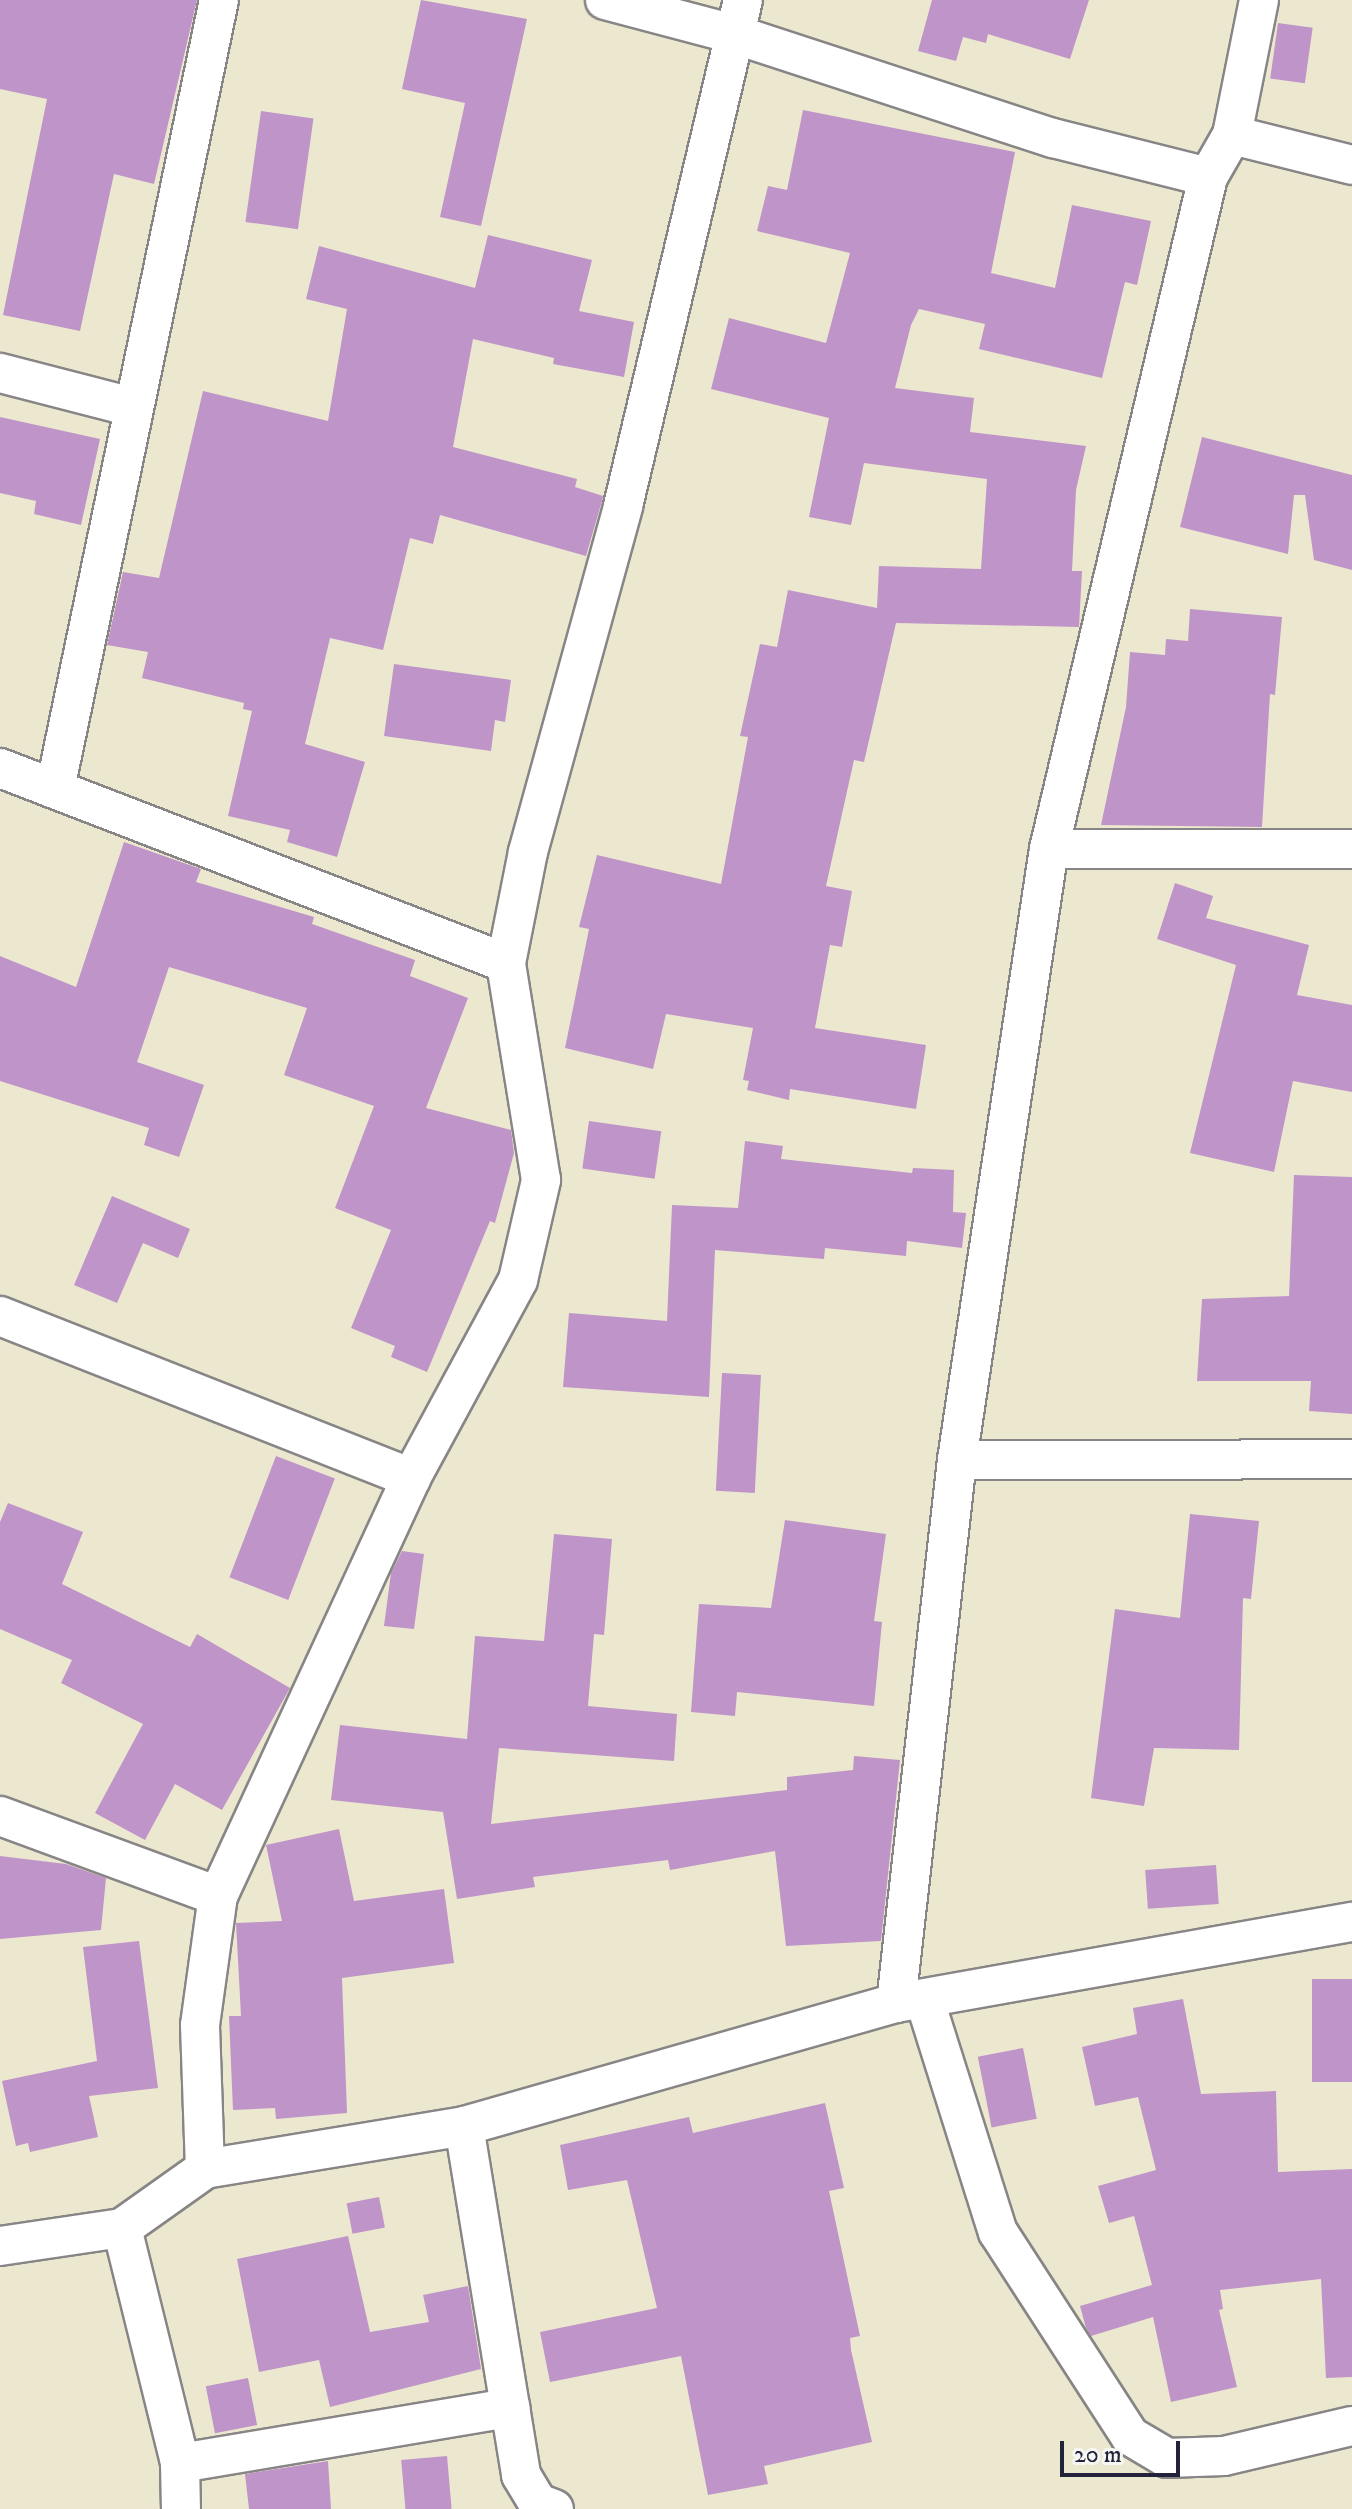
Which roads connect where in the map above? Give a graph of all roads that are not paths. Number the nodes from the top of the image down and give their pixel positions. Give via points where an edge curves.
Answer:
1 (219, 0) edge
2 (605, 0) edge
3 (1259, 0) edge
4 (738, 17) edge
5 (1232, 135) junction
6 (1352, 165) edge
7 (1208, 177) junction
8 (0, 373) edge
9 (132, 407) junction
10 (0, 768) edge
11 (55, 789) junction
12 (1049, 849) junction
13 (1352, 849) edge
14 (506, 963) junction
15 (0, 1316) edge
16 (1352, 1459) edge
17 (957, 1460) junction
18 (411, 1478) junction
19 (0, 1816) edge
20 (218, 1896) junction
21 (1352, 1922) edge
22 (910, 2002) junction
23 (464, 2126) junction
24 (205, 2169) junction
25 (122, 2228) junction
26 (0, 2246) edge
27 (510, 2408) junction
28 (1352, 2426) edge
29 (180, 2463) junction
30 (181, 2509) edge
31 (554, 2509) edge

1 - 9 street
2 - 4 street
3 - 5 street
4 - 7 street via 1053,138
4 - 14 street via 623,506 528,852
5 - 6 street
5 - 7 street
7 - 12 street
8 - 9 street
9 - 11 street
10 - 11 street
11 - 14 street
12 - 13 street
12 - 17 street
14 - 18 street via 541,1180 518,1280
15 - 18 street
16 - 17 street
17 - 22 street
18 - 20 street
19 - 20 street
20 - 24 street via 200,2025
21 - 22 street
22 - 23 street
22 - 28 street via 998,2232 1130,2436 1167,2458 1209,2457
23 - 24 street
23 - 27 street
24 - 25 street
25 - 26 street
25 - 29 street
27 - 29 street
27 - 31 street via 521,2475 538,2503
29 - 30 street

